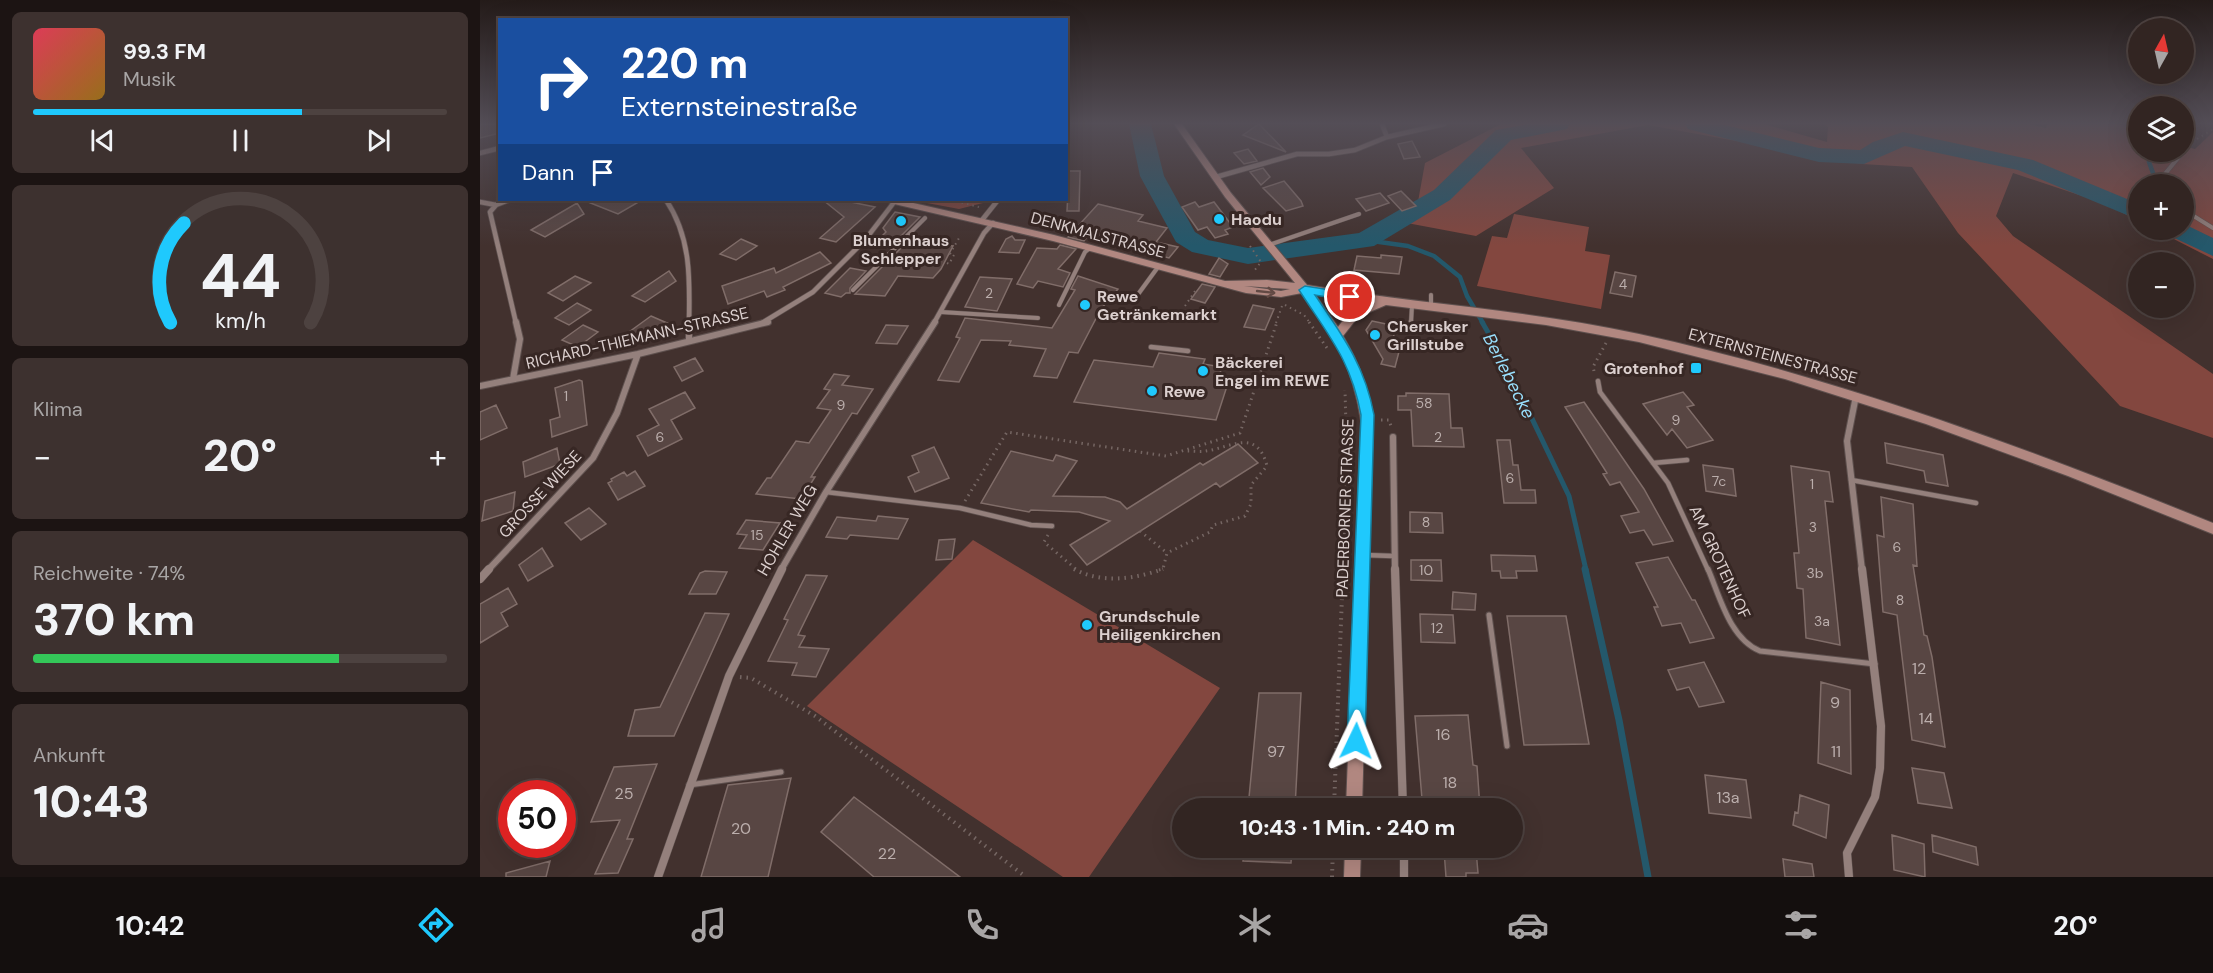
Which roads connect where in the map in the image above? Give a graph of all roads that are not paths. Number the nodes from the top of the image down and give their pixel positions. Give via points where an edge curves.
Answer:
1 (1207, 165) edge
2 (1259, 165) edge
3 (1216, 177) junction
4 (507, 201) edge
5 (667, 201) edge
6 (892, 201) edge
7 (897, 201) edge
8 (997, 201) edge
9 (480, 202) edge
10 (496, 206) junction
11 (1359, 214) dead end
12 (2194, 216) edge
13 (925, 218) dead end
14 (982, 220) junction
15 (993, 223) junction
16 (2213, 228) edge
17 (1269, 245) junction
18 (1090, 248) junction
19 (1158, 267) junction
20 (853, 290) dead end
21 (1305, 290) junction
22 (1139, 293) dead end
23 (1390, 302) junction
24 (1412, 304) junction
25 (1059, 305) dead end
26 (941, 312) junction
27 (1038, 318) dead end
28 (1411, 326) dead end
29 (1338, 334) junction
30 (689, 341) junction
31 (1151, 347) dead end
32 (1188, 351) dead end
33 (638, 354) junction
34 (513, 379) junction
35 (1598, 381) road end
36 (480, 386) edge
37 (1856, 396) junction
38 (1393, 437) road end
39 (1687, 460) dead end
40 (1653, 463) junction
41 (1851, 480) junction
42 (826, 492) junction
43 (1976, 503) dead end
44 (1052, 526) road end
45 (2213, 529) edge
46 (1361, 555) junction
47 (1393, 556) junction
48 (480, 579) edge
49 (1489, 615) dead end
50 (1875, 664) junction
51 (1507, 746) dead end
52 (781, 772) dead end
53 (690, 785) junction
54 (1354, 798) edge
55 (1403, 798) edge
56 (1353, 858) edge
57 (1404, 858) edge
58 (658, 877) edge
59 (1352, 877) edge
60 (1404, 877) edge
61 (1849, 877) edge

1 - 3 main road, PADERBORNER STRASSE
2 - 3 street
3 - 17 main road, PADERBORNER STRASSE
4 - 10 street
5 - 30 street via 678,216 689,272
6 - 30 street, RICHARD-THIEMANN-STRASSE via 854,252 804,299 758,325
7 - 14 main road, DENKMALSTRASSE
8 - 14 street
9 - 10 street
10 - 34 street via 490,212 520,339
11 - 17 lane
12 - 16 lane
13 - 20 lane
14 - 15 main road, DENKMALSTRASSE
15 - 18 main road, DENKMALSTRASSE
15 - 26 street, HOHLER WEG
17 - 21 main road, PADERBORNER STRASSE
18 - 19 main road, DENKMALSTRASSE
18 - 25 lane
19 - 21 main road, DENKMALSTRASSE via 1269,293
19 - 22 lane
21 - 23 main road, EXTERNSTEINESTRASSE
21 - 29 main road, PADERBORNER STRASSE
23 - 24 main road, EXTERNSTEINESTRASSE
23 - 29 main road via 1354,314
24 - 28 lane
24 - 37 main road, EXTERNSTEINESTRASSE via 1431,301 1461,310 1608,332 1735,361
26 - 27 lane
26 - 42 street, HOHLER WEG
29 - 46 main road, PADERBORNER STRASSE via 1362,387 1367,421
30 - 33 street, RICHARD-THIEMANN-STRASSE
31 - 32 lane
33 - 34 street, RICHARD-THIEMANN-STRASSE
33 - 48 street, GROSSE WIESE via 617,413 593,458
34 - 36 street, RICHARD-THIEMANN-STRASSE
35 - 40 lane, AM GROTENHOF via 1600,392
37 - 41 street via 1847,441
37 - 45 main road, EXTERNSTEINESTRASSE via 2056,466
38 - 47 street
39 - 40 lane
40 - 50 lane, AM GROTENHOF via 1668,483 1738,635 1748,646 1760,651
41 - 43 lane
41 - 50 street
42 - 44 lane via 960,508 1031,525
42 - 53 street, HOHLER WEG via 770,590 729,676
46 - 47 lane
46 - 54 main road, PADERBORNER STRASSE
47 - 55 street
49 - 51 lane
50 - 61 street via 1881,726 1880,768 1875,797 1847,854
52 - 53 lane
53 - 58 street, HOHLER WEG
56 - 59 main road
57 - 60 street

